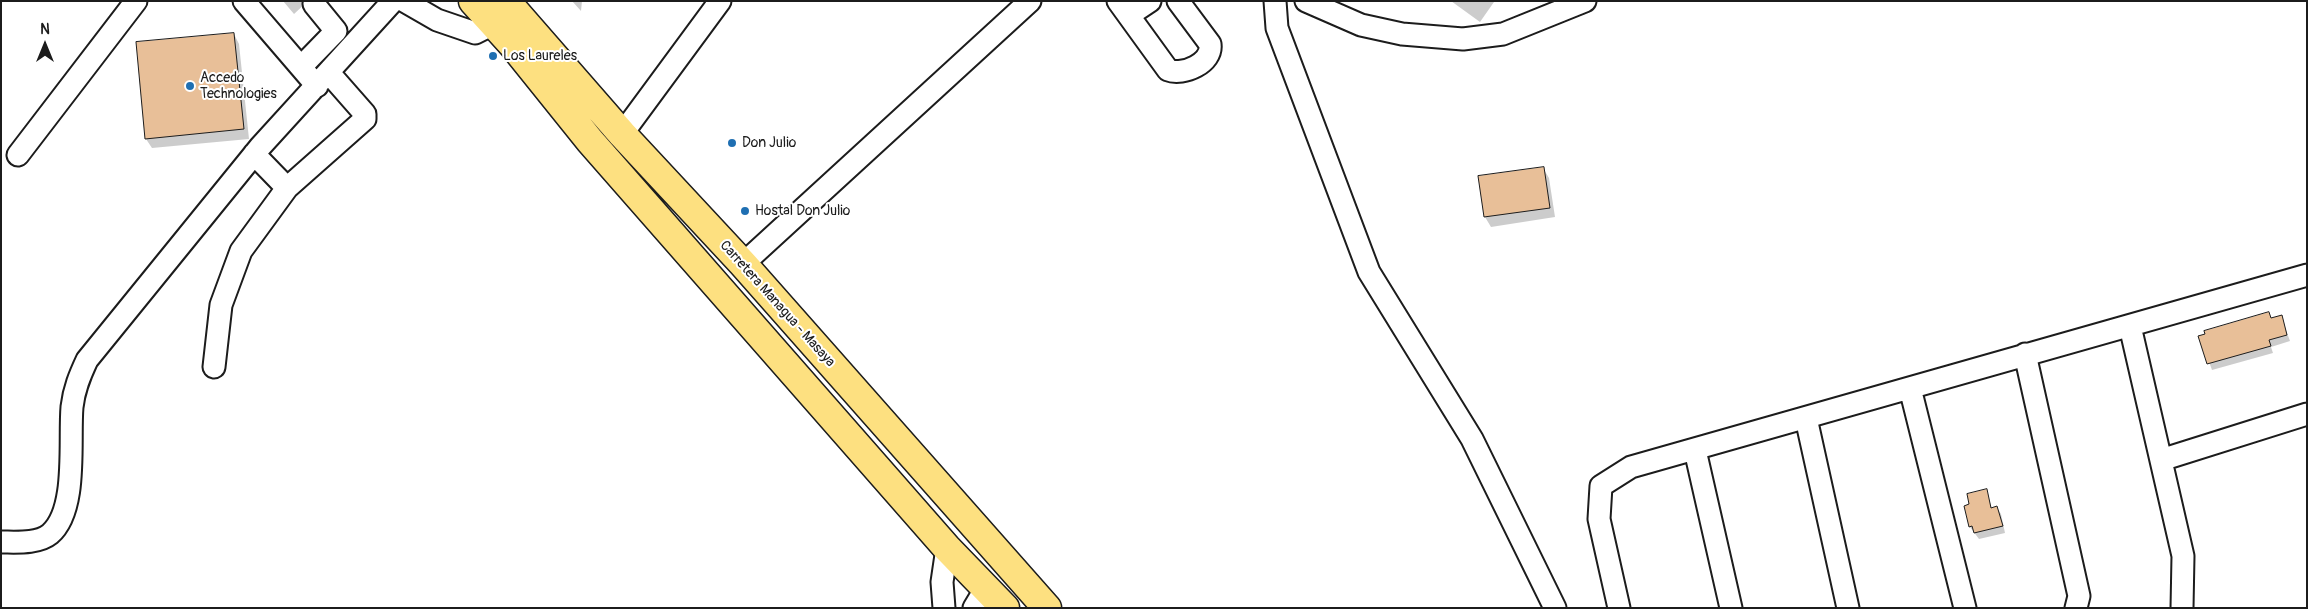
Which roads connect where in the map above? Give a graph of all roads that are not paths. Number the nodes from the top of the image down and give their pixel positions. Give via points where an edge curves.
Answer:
1 (136, 1) edge
2 (244, 1) edge
3 (393, 1) edge
4 (404, 1) edge
5 (473, 1) edge
6 (720, 1) edge
7 (1030, 1) edge
8 (1150, 1) edge
9 (1178, 1) edge
10 (1275, 1) edge
11 (1306, 1) edge
12 (1585, 1) edge
13 (314, 4) dead end
14 (1124, 8) edge
15 (500, 13) edge
16 (301, 67) junction
17 (323, 79) junction
18 (622, 134) junction
19 (254, 154) junction
20 (18, 155) dead end
21 (287, 188) junction
22 (743, 264) junction
23 (2307, 275) edge
24 (2130, 326) junction
25 (2025, 354) junction
26 (214, 367) dead end
27 (1910, 388) junction
28 (2307, 414) edge
29 (1806, 418) junction
30 (1695, 450) junction
31 (2161, 460) junction
32 (1, 542) edge
33 (947, 548) junction
34 (980, 598) edge
35 (944, 608) edge
36 (1005, 608) edge
37 (1046, 608) edge
38 (1555, 608) edge
39 (1619, 608) edge
40 (1731, 608) edge
41 (1848, 608) edge
42 (1965, 608) edge
43 (2076, 608) edge
44 (2182, 608) edge

1 - 20 street
2 - 16 street
3 - 17 street
4 - 15 street via 437,20 475,33
5 - 15 highway, Carretera Managua - Masaya
6 - 18 street
7 - 22 street
8 - 14 street
9 - 14 street via 1210,44 1211,51 1208,58 1183,72 1168,70
10 - 38 street via 1277,28 1369,272 1472,439
11 - 12 street via 1362,25 1402,34 1463,39 1503,34
13 - 16 street via 336,31
15 - 18 highway, Carretera Managua - Masaya
15 - 33 highway, Carretera Managua - Masaya via 590,141
16 - 17 street
17 - 19 street
17 - 21 street via 365,114 365,119
18 - 22 highway, Carretera Managua - Masaya
19 - 21 street
19 - 32 street via 87,360 76,384 72,406 68,500 60,522 50,535 33,541
21 - 26 street via 241,251 221,305
22 - 37 highway, Carretera Managua - Masaya
23 - 24 street
24 - 25 street
24 - 31 street
25 - 27 street
25 - 43 street via 2079,596
27 - 29 street
27 - 42 street
28 - 31 street
29 - 30 street
29 - 41 street
30 - 39 street via 1631,467 1601,486 1598,519
30 - 40 street
31 - 44 street via 2183,556
33 - 34 highway, Carretera Managua - Masaya
33 - 35 street via 942,582
34 - 36 highway, Carretera Managua - Masaya

